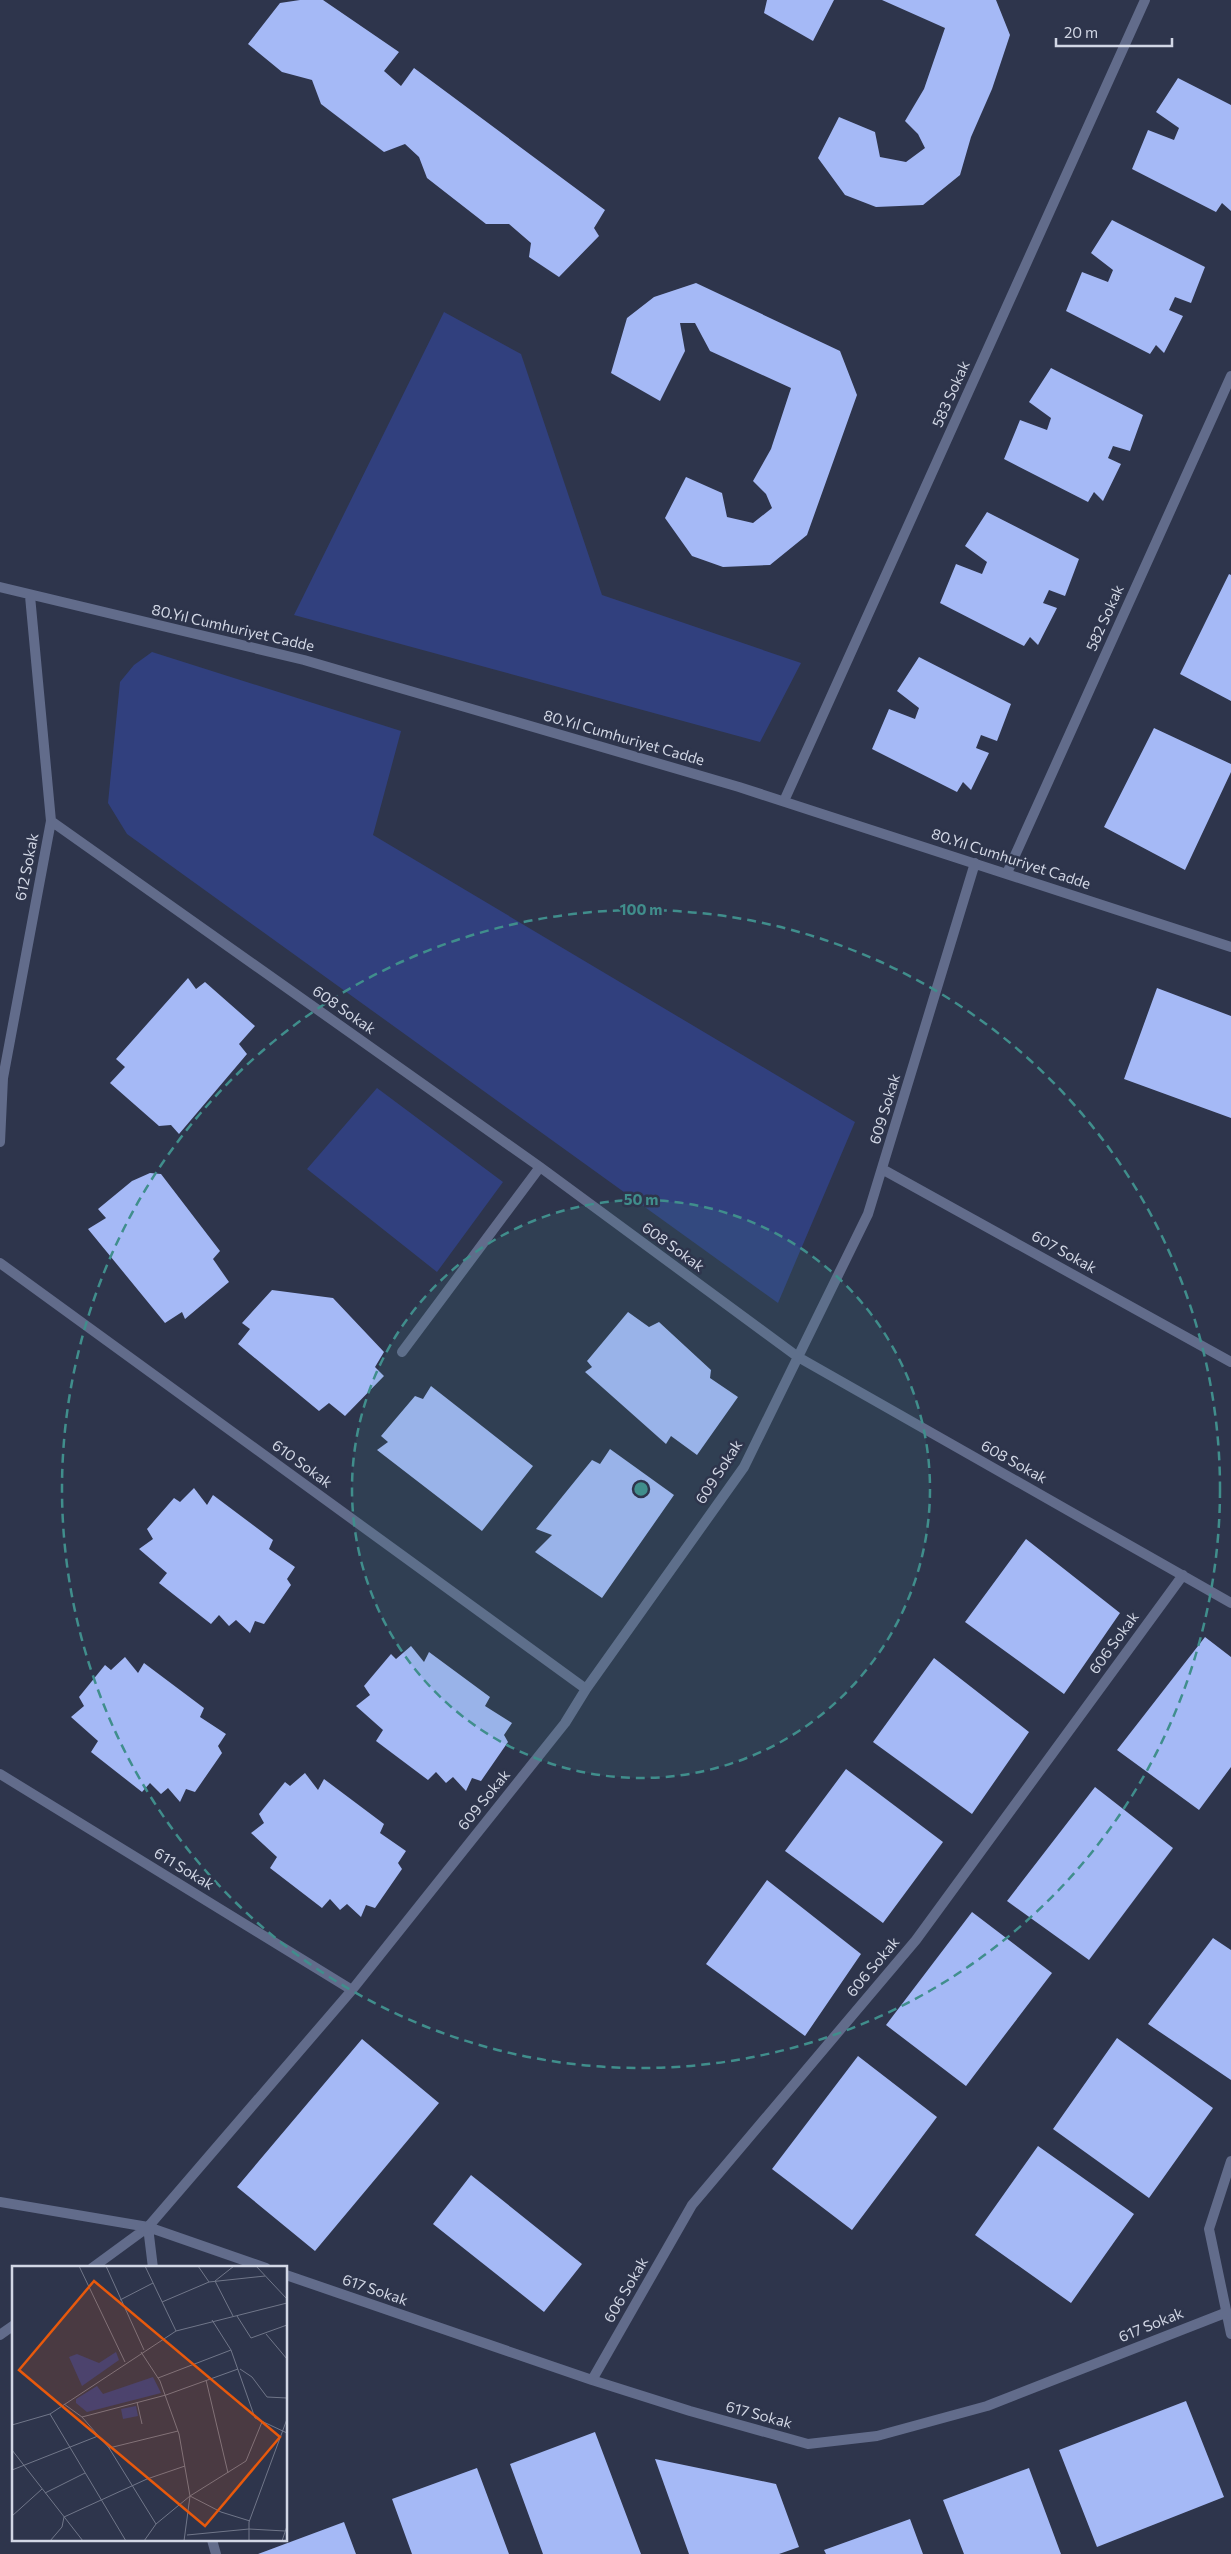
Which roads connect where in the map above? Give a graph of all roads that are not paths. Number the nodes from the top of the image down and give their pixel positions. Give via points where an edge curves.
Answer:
1 (1145, 0) edge
2 (1231, 376) edge
3 (0, 587) edge
4 (30, 596) junction
5 (784, 801) junction
6 (51, 821) junction
7 (975, 863) junction
8 (1007, 873) junction
9 (1231, 947) edge
10 (2, 1077) edge
11 (0, 1142) edge
12 (540, 1167) junction
13 (882, 1169) junction
14 (0, 1263) edge
15 (402, 1352) dead end
16 (798, 1358) junction
17 (1231, 1362) edge
18 (1183, 1575) junction
19 (1231, 1603) edge
20 (586, 1689) junction
21 (0, 1774) edge
22 (352, 1990) junction
23 (1231, 2161) edge
24 (0, 2202) edge
25 (148, 2227) junction
26 (95, 2266) edge
27 (153, 2266) edge
28 (260, 2266) edge
29 (288, 2276) edge
30 (1225, 2313) junction
31 (12, 2326) edge
32 (1231, 2334) edge
33 (0, 2335) edge
34 (592, 2380) junction

1 - 5 street, 583 Sokak
2 - 8 street, 582 Sokak
3 - 4 street, 80.Yıl Cumhuriyet Cadde
4 - 5 street, 80.Yıl Cumhuriyet Cadde via 304,660
4 - 6 street, 612 Sokak
5 - 7 street, 80.Yıl Cumhuriyet Cadde
6 - 10 street, 612 Sokak
6 - 12 street, 608 Sokak
7 - 8 street, 80.Yıl Cumhuriyet Cadde
7 - 13 street, 609 Sokak
8 - 9 street, 80.Yıl Cumhuriyet Cadde
10 - 11 street, 612 Sokak
12 - 15 street
12 - 16 street, 608 Sokak
13 - 16 street, 609 Sokak via 868,1214
13 - 17 street, 607 Sokak
14 - 20 street, 610 Sokak
16 - 18 street, 608 Sokak
16 - 20 street, 609 Sokak via 744,1467
18 - 19 street, 608 Sokak
18 - 34 street, 606 Sokak via 916,1940 692,2205
20 - 22 street, 609 Sokak via 565,1723
21 - 22 street, 611 Sokak
22 - 25 street, 609 Sokak
23 - 30 street via 1209,2229
24 - 25 street
25 - 26 street
25 - 27 street
25 - 28 street
29 - 34 street, 617 Sokak
30 - 32 street
30 - 34 street, 617 Sokak via 987,2406 878,2436 808,2444
31 - 33 street

